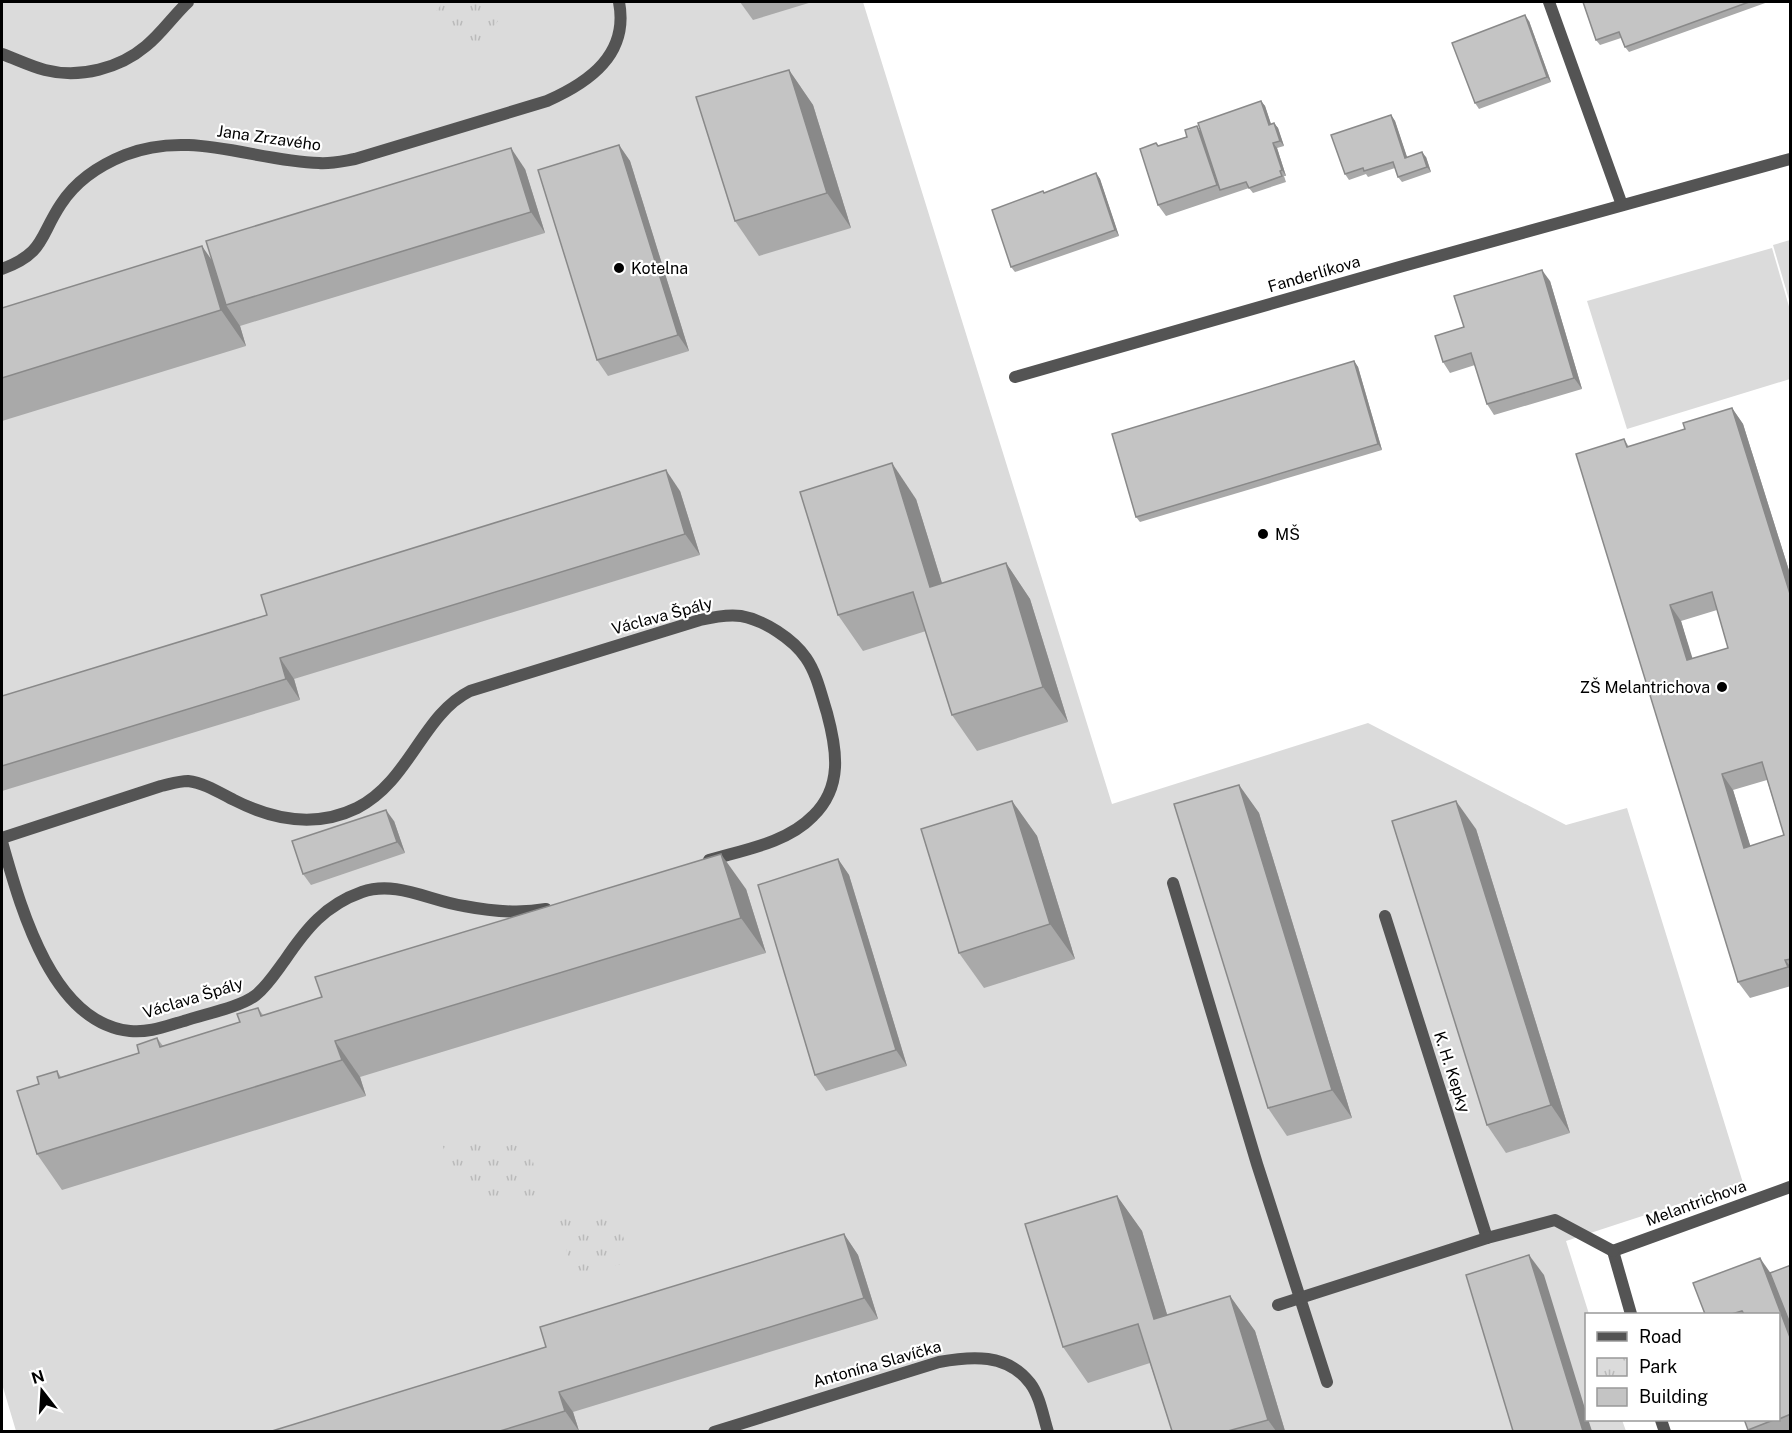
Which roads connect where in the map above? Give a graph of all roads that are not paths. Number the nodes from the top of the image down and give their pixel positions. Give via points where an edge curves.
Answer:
1 (188, 2) edge
2 (618, 2) edge
3 (1549, 2) edge
4 (2, 54) edge
5 (1791, 159) edge
6 (1622, 205) junction
7 (2, 269) edge
8 (1015, 377) dead end
9 (2, 840) edge
10 (693, 865) edge
11 (1173, 883) dead end
12 (556, 906) edge
13 (1385, 916) dead end
14 (1791, 1187) edge
15 (1487, 1238) junction
16 (1613, 1251) junction
17 (1300, 1297) junction
18 (1278, 1305) dead end
19 (1631, 1313) edge
20 (1327, 1382) dead end
21 (714, 1431) edge
22 (1048, 1431) edge

1 - 4 street via 148,44 126,60 105,68 81,73 46,70
2 - 7 street, Jana Zrzavého via 620,28 611,53 591,76 570,91 525,108 338,162 291,161 185,143 147,148 105,165 79,183 59,206 39,245
3 - 6 street
5 - 6 street, Fanderlíkova
6 - 8 street, Fanderlíkova
9 - 10 street, Václava Špály via 182,781 208,787 265,814 297,819 334,816 358,807 385,787 447,706 470,691 700,620 741,616 779,634 810,665 832,734 835,776 820,809 797,829 769,842
9 - 12 street, Václava Špály via 18,899 58,984 85,1011 129,1031 156,1029 255,996 320,915 336,903 367,891 400,890 486,909 534,911
11 - 17 street
13 - 15 street, K. H. Kepky
14 - 16 street, Melantrichova
15 - 16 street via 1555,1220
15 - 17 street
16 - 19 street
17 - 18 street
17 - 20 street
21 - 22 street, Antonína Slavíčka via 939,1362 975,1357 1004,1363 1030,1382

